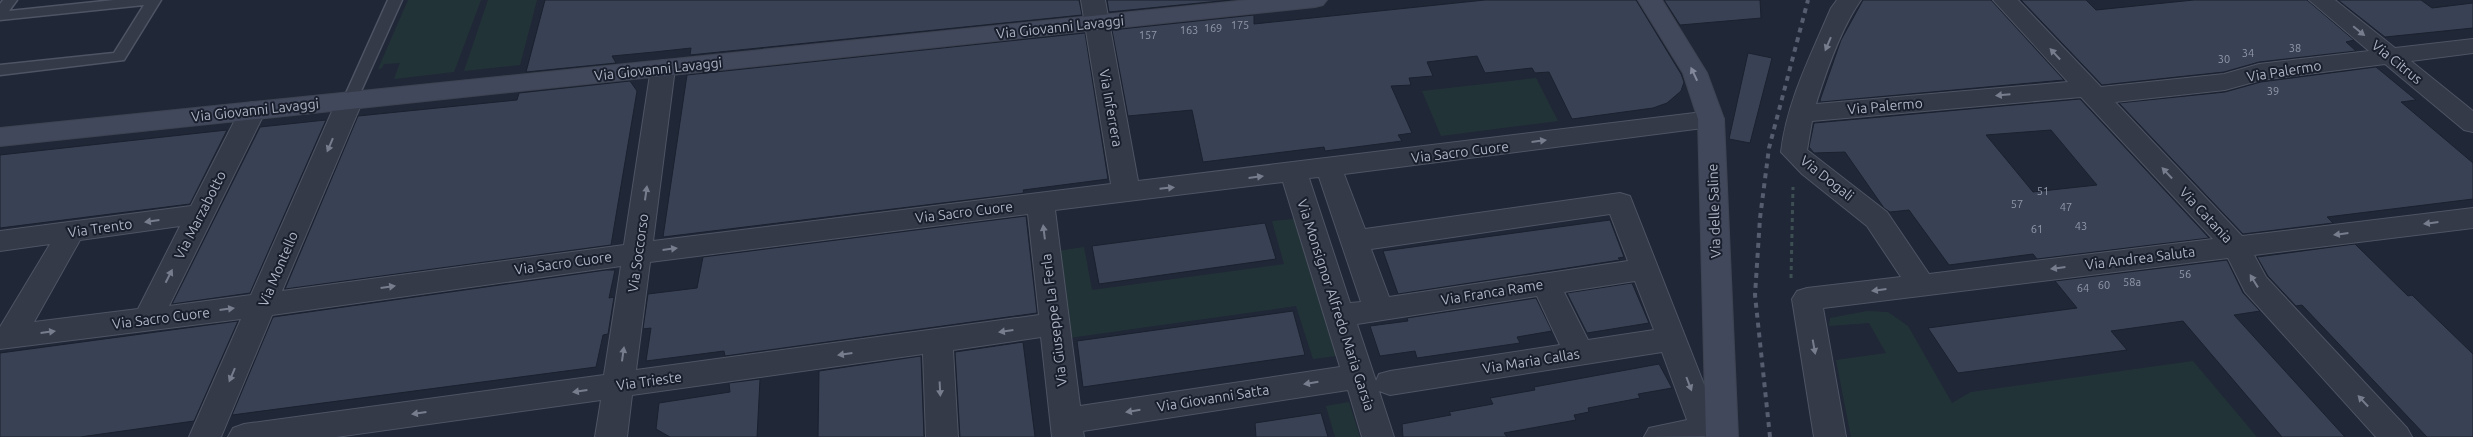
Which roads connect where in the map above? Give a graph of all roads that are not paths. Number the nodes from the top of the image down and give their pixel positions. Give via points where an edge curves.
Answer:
1 (10, 0) edge
2 (154, 0) edge
3 (395, 0) edge
4 (1315, 0) edge
5 (1650, 0) edge
6 (1849, 0) edge
7 (2005, 0) edge
8 (2321, 0) edge
9 (1095, 12) edge
10 (0, 15) edge
11 (2473, 46) edge
12 (2390, 56) junction
13 (663, 68) junction
14 (0, 70) edge
15 (2091, 92) junction
16 (350, 100) junction
17 (253, 110) junction
18 (1802, 114) junction
19 (1711, 119) junction
20 (2473, 124) edge
21 (0, 137) edge
22 (1328, 168) junction
23 (1294, 173) junction
24 (1126, 192) junction
25 (1040, 203) junction
26 (201, 214) junction
27 (2473, 218) edge
28 (71, 232) junction
29 (0, 241) edge
30 (1354, 241) junction
31 (2236, 247) junction
32 (638, 253) junction
33 (1645, 269) junction
34 (1546, 284) junction
35 (1921, 285) junction
36 (262, 305) junction
37 (1379, 310) junction
38 (1340, 316) junction
39 (147, 320) junction
40 (1055, 324) junction
41 (5, 338) edge
42 (1672, 339) junction
43 (937, 341) junction
44 (1579, 354) junction
45 (1359, 376) junction
46 (1390, 383) dead end
47 (618, 385) junction
48 (1067, 429) edge
49 (1717, 431) edge
50 (205, 437) edge
51 (244, 437) edge
52 (611, 437) edge
53 (942, 437) edge
54 (1378, 437) edge
55 (1660, 437) edge
56 (1830, 437) edge
57 (2396, 437) edge

1 - 10 lane
2 - 10 lane
2 - 14 lane via 120,57
3 - 16 lane
4 - 9 main road, Via Giovanni Lavaggi
19 -> 5 main road, Via delle Saline via 1695,73
6 -> 18 street, Via Dogali via 1810,87
15 -> 7 street, Via Catania
8 -> 12 street, Via Citrus
9 - 13 main road, Via Giovanni Lavaggi
9 - 24 street, Via Inferrera
11 - 12 street, Via Palermo
12 - 15 street, Via Palermo via 2259,72 2225,82
12 - 20 street, Via Citrus
13 - 16 main road, Via Giovanni Lavaggi
32 -> 13 street, Via Soccorso
15 -> 18 street, Via Palermo
31 -> 15 street, Via Catania
16 - 17 main road, Via Giovanni Lavaggi
16 -> 36 street, Via Montello
17 - 21 main road, Via Giovanni Lavaggi
17 - 26 street, Via Marzabotto
18 - 35 street, Via Dogali via 1795,135 1794,152 1876,219
22 -> 19 street, Via Sacro Cuore
19 - 49 main road, Via delle Saline
22 - 23 street, Via Sacro Cuore
22 - 30 street
24 -> 23 street, Via Sacro Cuore
23 - 38 street, Via Monsignor Alfredo Maria Garsia
24 - 25 street, Via Sacro Cuore
32 -> 25 street, Via Sacro Cuore
40 -> 25 street, Via Giuseppe La Ferla
26 -> 28 street, Via Trento
39 -> 26 street, Via Marzabotto
27 -> 31 street, Via Andrea Saluta
28 - 29 street, Via Trento
28 - 41 street
30 - 33 street via 1620,203
30 - 37 street
31 -> 35 street, Via Andrea Saluta
57 -> 31 street, Via Catania via 2255,284
36 -> 32 street, Via Sacro Cuore
47 -> 32 street, Via Soccorso
33 - 34 street, Via Franca Rame
33 - 42 street
34 - 37 street, Via Franca Rame
34 - 44 street
35 -> 56 street, Via Andrea Saluta via 1807,299
39 -> 36 street, Via Sacro Cuore
36 -> 50 street, Via Montello
37 - 38 street, Via Franca Rame
38 - 45 street, Via Monsignor Alfredo Maria Garsia
41 -> 39 street, Via Sacro Cuore
40 -> 43 street, Via Trieste
40 - 48 street, Via Giuseppe La Ferla
42 - 44 street, Via Maria Callas
42 -> 49 street
43 -> 47 street, Via Trieste
43 -> 53 street
44 - 46 street, Via Maria Callas
45 -> 48 street, Via Giovanni Satta
45 - 54 street, Via Monsignor Alfredo Maria Garsia
47 -> 51 street, Via Trieste
47 - 52 street, Via Soccorso
49 - 55 street

